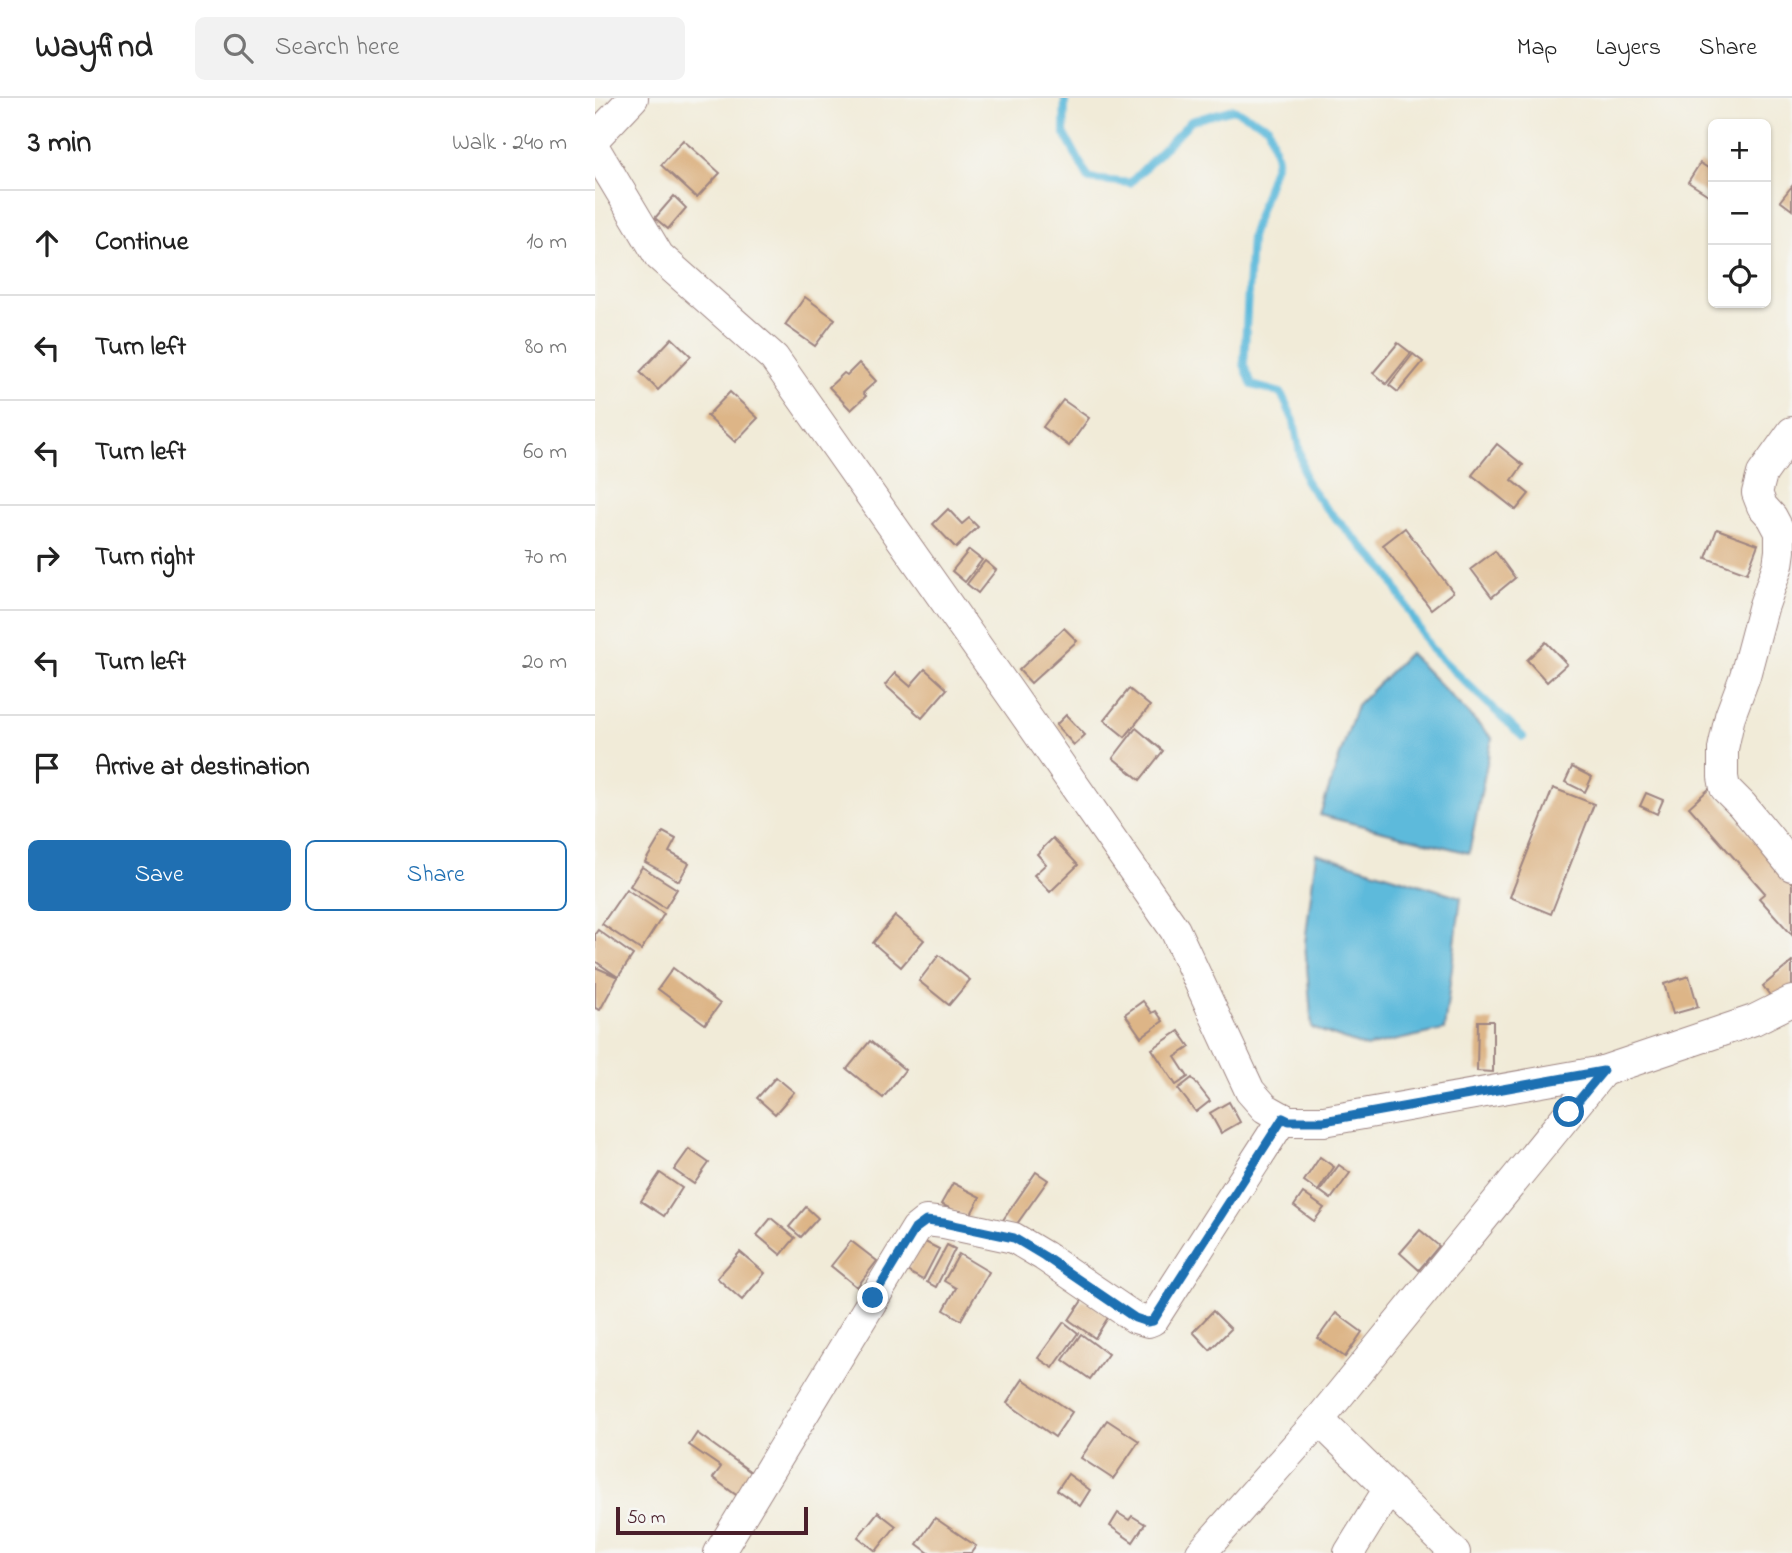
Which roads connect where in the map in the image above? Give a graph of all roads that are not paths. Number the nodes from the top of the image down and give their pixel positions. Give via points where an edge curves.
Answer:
1 (633, 98) edge
2 (595, 138) edge
3 (595, 149) edge
4 (1792, 432) edge
5 (1792, 866) edge
6 (1792, 1001) edge
7 (1603, 1071) junction
8 (1283, 1118) junction
9 (1319, 1420) junction
10 (1388, 1490) junction
11 (719, 1553) edge
12 (1201, 1553) edge
13 (1349, 1553) edge
14 (1455, 1553) edge

1 - 2 street
3 - 8 street via 659,256 773,358 1175,930 1250,1091 1265,1108
4 - 5 street via 1762,474 1757,493 1780,532 1780,551 1730,716 1723,777 1725,788
6 - 7 street via 1754,1020
7 - 8 street via 1324,1121
7 - 9 street
8 - 11 street via 1153,1321 1135,1318 1014,1238 926,1221 915,1229
9 - 10 street
9 - 12 street
10 - 13 street
10 - 14 street

